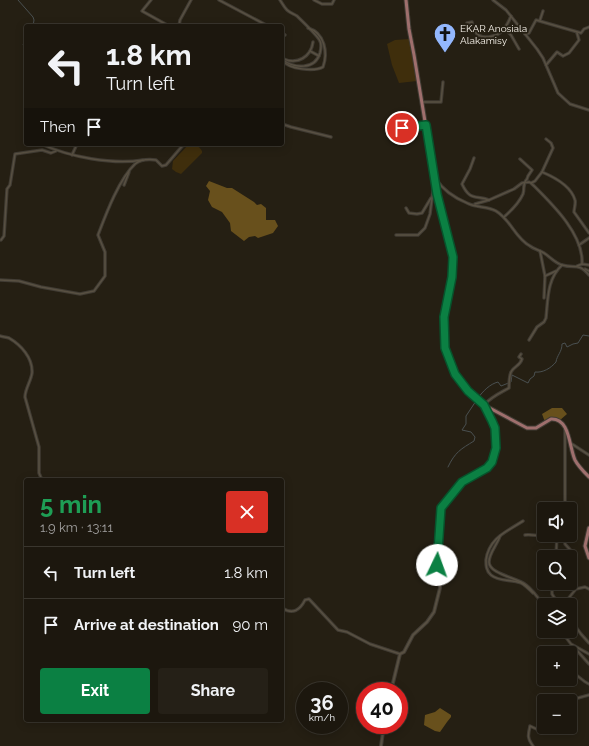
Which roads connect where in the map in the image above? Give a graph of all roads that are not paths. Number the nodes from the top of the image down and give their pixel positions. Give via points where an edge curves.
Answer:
1 (151, 0) edge
2 (191, 0) edge
3 (219, 0) edge
4 (280, 0) edge
5 (314, 0) edge
6 (334, 0) edge
7 (406, 0) edge
8 (493, 0) edge
9 (543, 11) dead end
10 (511, 16) junction
11 (540, 20) junction
12 (467, 23) dead end
13 (164, 24) edge
14 (179, 24) edge
15 (264, 24) edge
16 (589, 27) edge
17 (308, 28) junction
18 (504, 29) junction
19 (577, 33) junction
20 (524, 35) junction
21 (313, 42) dead end
22 (518, 49) dead end
23 (310, 51) junction
24 (319, 56) junction
25 (284, 60) edge
26 (284, 60) edge
27 (284, 62) edge
28 (546, 65) junction
29 (443, 82) dead end
30 (422, 102) junction
31 (589, 110) edge
32 (284, 125) edge
33 (426, 125) junction
34 (402, 128) dead end
35 (331, 137) dead end
36 (546, 139) dead end
37 (45, 146) edge
38 (76, 146) edge
39 (182, 146) edge
40 (56, 151) junction
41 (72, 155) junction
42 (474, 158) dead end
43 (145, 159) junction
44 (520, 159) dead end
45 (130, 170) junction
46 (542, 172) junction
47 (434, 178) junction
48 (524, 183) junction
49 (531, 183) junction
50 (124, 185) dead end
51 (431, 196) junction
52 (489, 200) junction
53 (473, 205) junction
54 (406, 208) dead end
55 (504, 217) junction
56 (589, 233) edge
57 (396, 235) dead end
58 (589, 238) edge
59 (1, 240) dead end
60 (579, 245) junction
61 (540, 251) junction
62 (582, 264) junction
63 (562, 265) junction
64 (589, 265) edge
65 (577, 266) junction
66 (583, 269) junction
67 (556, 271) junction
68 (589, 271) edge
69 (589, 275) edge
70 (545, 276) junction
71 (0, 280) edge
72 (544, 298) dead end
73 (0, 336) edge
74 (529, 340) dead end
75 (520, 354) dead end
76 (484, 405) junction
77 (565, 427) junction
78 (570, 443) junction
79 (589, 455) edge
80 (588, 474) edge
81 (41, 478) edge
82 (565, 502) edge
83 (523, 521) dead end
84 (589, 528) edge
85 (500, 535) junction
86 (525, 535) dead end
87 (537, 535) edge
88 (565, 542) edge
89 (570, 550) edge
90 (589, 558) edge
91 (589, 589) edge
92 (533, 593) junction
93 (537, 598) edge
94 (568, 598) edge
95 (284, 609) edge
96 (577, 629) edge
97 (565, 638) edge
98 (589, 642) edge
99 (572, 646) edge
100 (577, 648) edge
101 (577, 651) edge
102 (400, 654) junction
103 (589, 654) edge
104 (589, 664) edge
105 (577, 674) edge
106 (393, 682) edge
107 (589, 684) edge
108 (589, 695) edge
109 (578, 698) dead end
110 (537, 729) edge
111 (383, 734) edge
112 (381, 746) edge
113 (533, 746) edge

1 - 13 street via 142,11
2 - 14 street
3 - 15 street
4 - 17 street via 287,10
5 - 6 street via 327,5 332,4
7 - 30 main road
8 - 10 street
9 - 11 street
10 - 18 street
10 - 20 street
11 - 19 street
11 - 20 street via 536,20 529,33
12 - 18 street via 472,22 475,32 486,37 500,34
16 - 19 street
17 - 24 street via 321,43
17 - 27 street via 318,34 324,43 326,55 323,67 315,70 295,68
18 - 22 street via 511,35
19 - 28 street via 579,40 569,53 563,56 557,52
20 - 28 street via 537,49
21 - 23 street
23 - 24 street
23 - 26 street via 306,57 295,61
24 - 25 street via 308,66 296,66
28 - 31 street via 558,93 570,104
29 - 30 street via 441,102
30 - 33 main road
32 - 35 street
33 - 34 street
33 - 47 main road
36 - 46 street via 553,148
37 - 40 street
38 - 41 street
39 - 43 street via 166,165 162,166 156,160
40 - 41 street
40 - 59 street via 14,154 10,185 7,189 4,236
41 - 43 street via 109,162
42 - 52 street via 462,184 466,192 474,198
43 - 45 street
44 - 48 street via 532,170
45 - 50 street
45 - 71 street via 115,196 98,236 105,252 105,276 94,291 80,294 19,281
46 - 49 street
46 - 56 street via 568,188 575,200 574,212
47 - 51 street
47 - 53 street via 448,193
47 - 76 main road via 453,257 444,317 445,348 455,374
48 - 49 street
48 - 52 street
48 - 55 street via 522,195 514,208
49 - 60 street via 558,211
51 - 54 street via 422,213 409,213
51 - 57 street via 430,214 425,228 418,235
52 - 53 street
53 - 55 street via 492,209
55 - 61 street via 522,241
58 - 60 street
60 - 62 street
61 - 63 street
61 - 70 street
62 - 64 street
62 - 65 street
63 - 65 street
63 - 67 street
65 - 66 street
66 - 68 street
66 - 69 street
67 - 70 street
67 - 74 street via 549,285 546,318
70 - 72 street
73 - 81 street via 8,338 21,348 30,360 32,373 25,397 39,447 38,473
75 - 76 street via 519,357 522,359 512,371 509,388
76 - 77 main road via 524,428 536,428 553,419 560,421
76 - 102 street via 495,428 495,456 487,468 462,482 441,508 437,565 440,588 434,612
77 - 78 main road
77 - 82 street
78 - 79 street
78 - 80 main road via 576,462
83 - 85 street
84 - 90 main road via 585,546
85 - 92 street via 489,558 491,568 524,583
85 - 92 street via 490,548 486,561 488,571 496,578 520,583
86 - 87 street
88 - 89 street
91 - 94 street via 576,589
92 - 93 street
95 - 102 street via 294,612 309,599 338,630
96 - 98 street
97 - 99 street
100 - 103 street
101 - 104 street
102 - 106 street
105 - 107 street
108 - 109 street
110 - 113 street via 530,726 527,736
111 - 112 street

